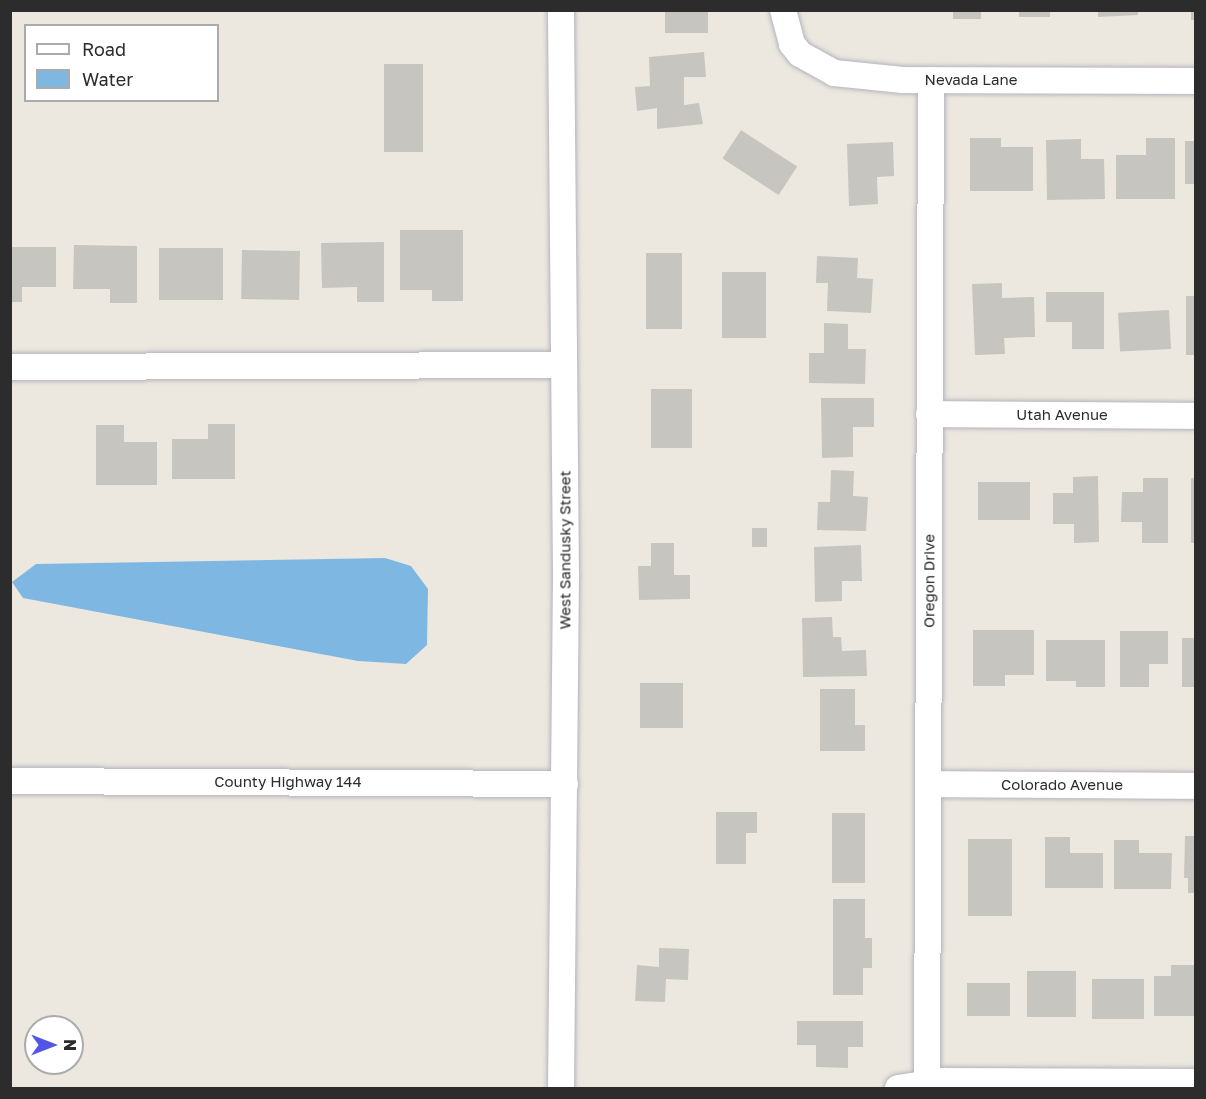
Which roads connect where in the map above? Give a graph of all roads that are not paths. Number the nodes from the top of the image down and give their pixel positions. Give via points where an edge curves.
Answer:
1 (561, 10) edge
2 (783, 10) edge
3 (931, 80) junction
4 (1196, 81) edge
5 (564, 365) junction
6 (10, 367) edge
7 (929, 414) junction
8 (1196, 416) edge
9 (10, 781) edge
10 (565, 784) junction
11 (928, 784) junction
12 (1196, 786) edge
13 (1196, 1082) edge
14 (927, 1083) junction
15 (561, 1089) edge
16 (898, 1089) edge

1 - 5 street, West Sandusky Street
2 - 3 street, Nevada Lane via 792,44 822,68 861,77
3 - 4 street, Nevada Lane
3 - 7 street, Oregon Drive
5 - 6 street
5 - 10 street, West Sandusky Street
7 - 8 street, Utah Avenue
7 - 11 street, Oregon Drive
9 - 10 street, County Highway 144
10 - 15 street, West Sandusky Street
11 - 12 street, Colorado Avenue
11 - 14 street, Oregon Drive
13 - 14 street
14 - 16 street

